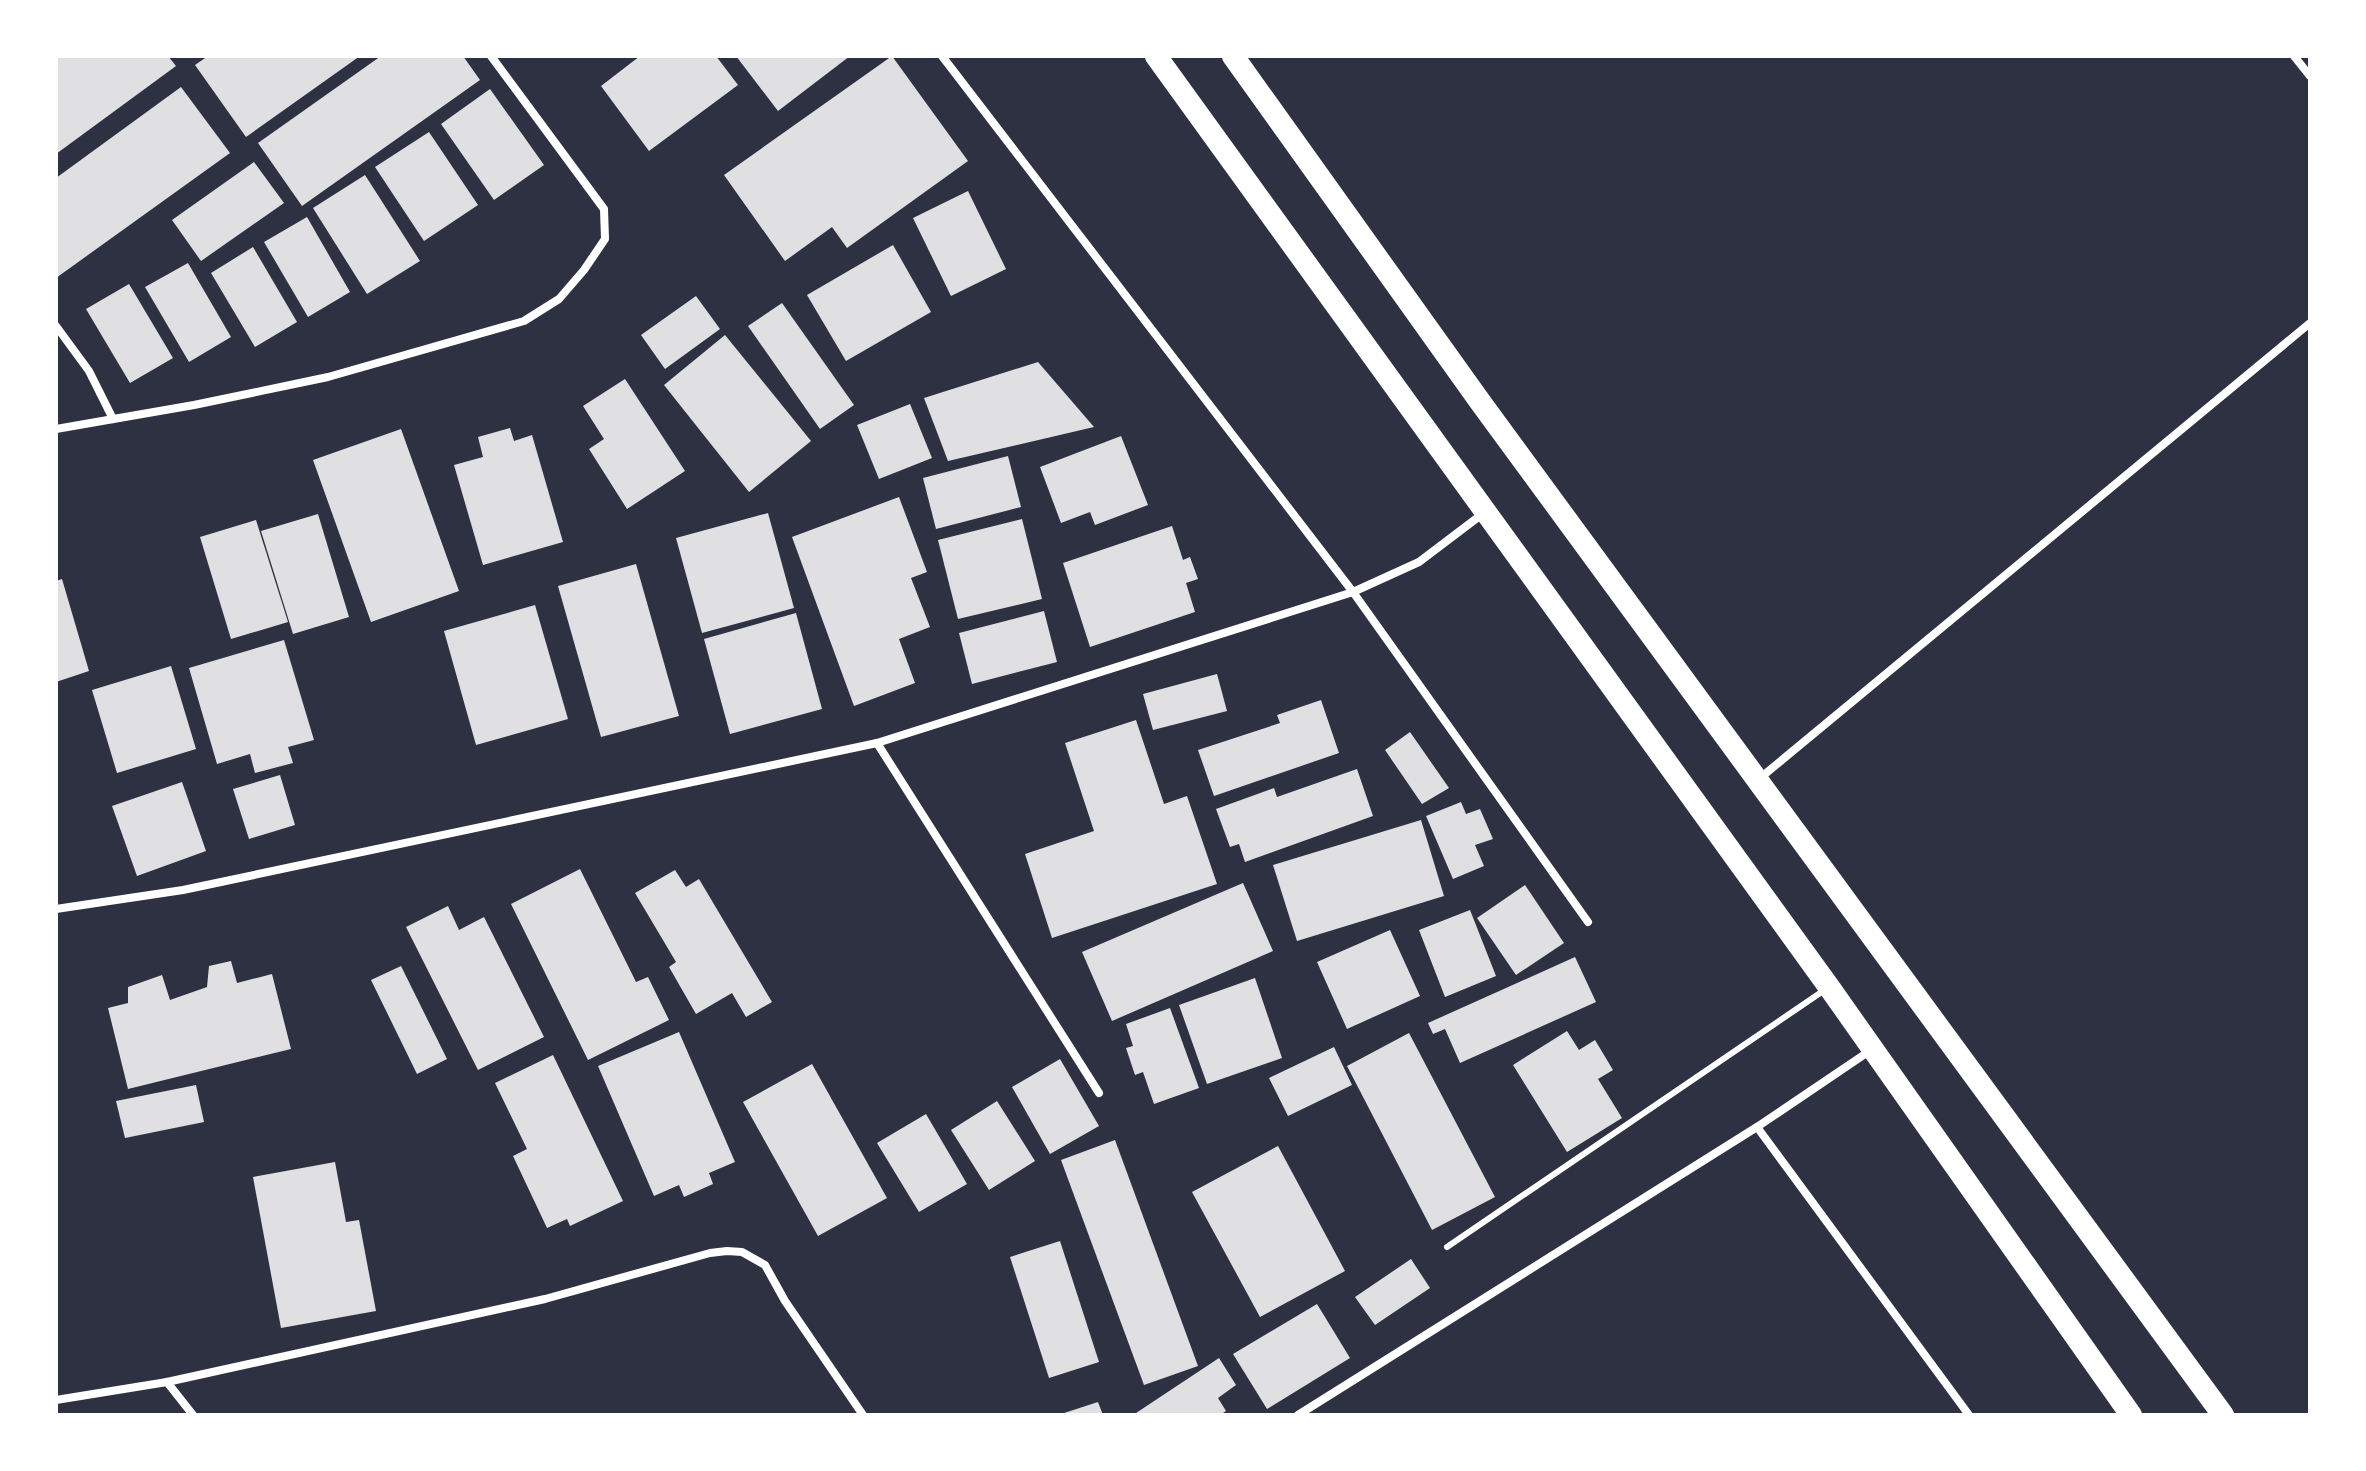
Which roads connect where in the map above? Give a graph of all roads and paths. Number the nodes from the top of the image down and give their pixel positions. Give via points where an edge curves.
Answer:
1 (491, 56) edge
2 (942, 56) edge
3 (1156, 56) edge
4 (1233, 56) edge
5 (2294, 56) edge
6 (2310, 76) edge
7 (2310, 323) edge
8 (56, 326) edge
9 (113, 419) junction
10 (56, 429) edge
11 (1486, 511) junction
12 (1353, 592) junction
13 (877, 743) junction
14 (1757, 780) junction
15 (56, 909) edge
16 (1588, 922) dead end
17 (1829, 987) junction
18 (1872, 1049) junction
19 (1099, 1093) dead end
20 (1757, 1127) junction
21 (1447, 1247) dead end
22 (167, 1382) junction
23 (56, 1400) edge
24 (193, 1415) edge
25 (863, 1415) edge
26 (1298, 1415) edge
27 (1969, 1415) edge
28 (2131, 1415) edge
29 (2223, 1415) edge

1 - 9 street via 604,209 605,239 559,299 524,321 328,377
2 - 12 street
3 - 11 highway
4 - 14 highway
5 - 6 street
7 - 14 street
8 - 9 street via 89,371
9 - 10 street
11 - 12 street via 1419,562
11 - 17 highway
12 - 13 street
12 - 16 street
13 - 15 street via 183,890
13 - 19 street
14 - 29 highway
17 - 18 highway
17 - 21 lane
18 - 20 street
18 - 28 highway
20 - 26 street
20 - 27 street
22 - 23 street
22 - 24 street
22 - 25 street via 545,1299 727,1251 742,1252 765,1265

